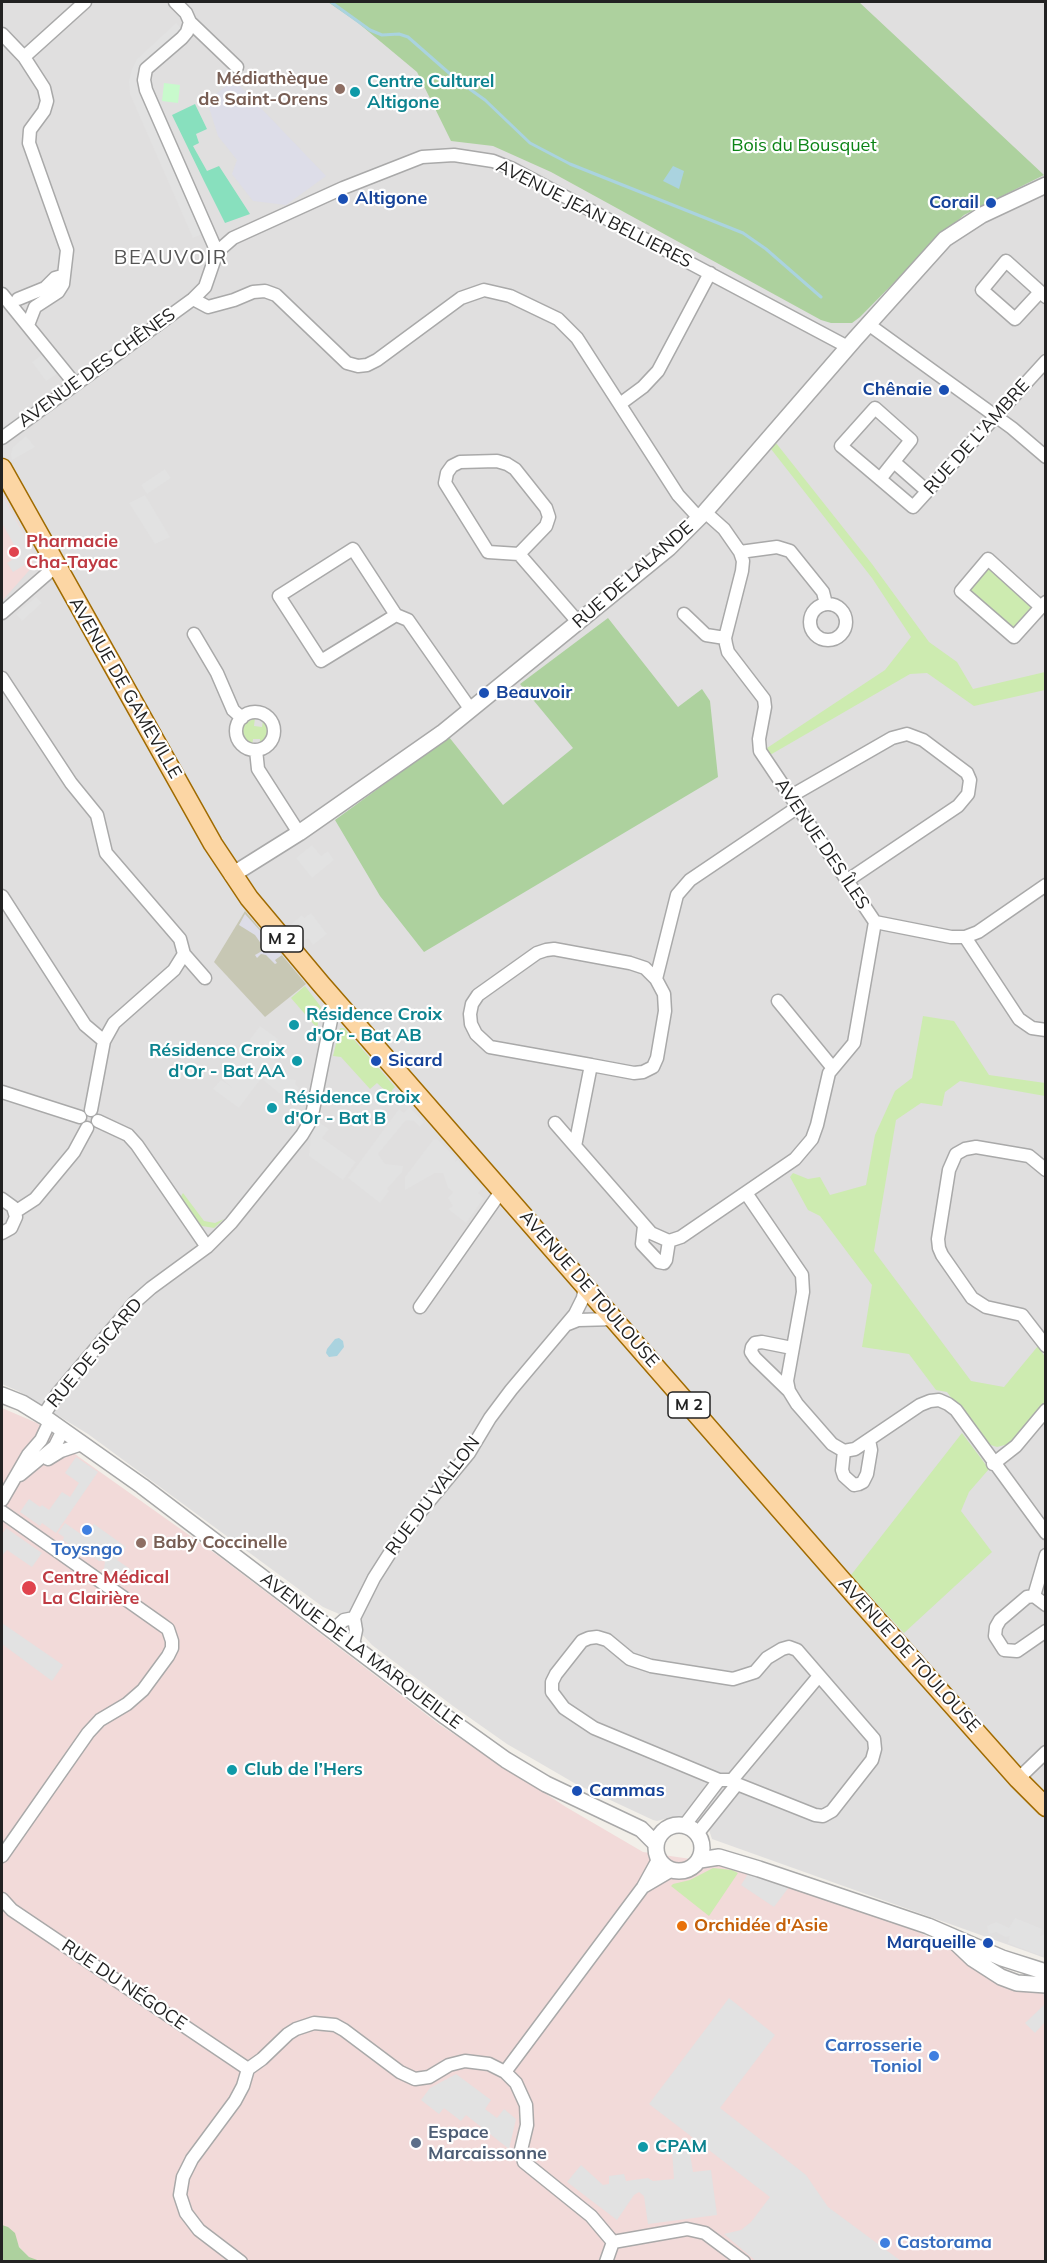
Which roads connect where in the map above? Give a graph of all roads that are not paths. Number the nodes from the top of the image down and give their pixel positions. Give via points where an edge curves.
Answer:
1 (85, 2) edge
2 (176, 2) edge
3 (190, 22) junction
4 (2, 34) edge
5 (24, 57) junction
6 (237, 68) dead end
7 (1046, 185) edge
8 (217, 252) junction
9 (711, 273) junction
10 (62, 276) junction
11 (205, 287) junction
12 (2, 294) edge
13 (1043, 295) edge
14 (193, 299) junction
15 (18, 300) junction
16 (222, 303) junction
17 (35, 307) junction
18 (868, 324) junction
19 (28, 325) junction
20 (848, 347) junction
21 (1046, 360) edge
22 (75, 384) junction
23 (620, 404) junction
24 (996, 416) junction
25 (2, 438) edge
26 (1046, 457) edge
27 (894, 462) junction
28 (2, 468) edge
29 (880, 479) junction
30 (927, 491) junction
31 (702, 515) junction
32 (740, 552) junction
33 (519, 554) junction
34 (56, 566) junction
35 (826, 604) dead end
36 (1043, 604) edge
37 (2, 613) edge
38 (684, 614) dead end
39 (396, 615) junction
40 (578, 622) junction
41 (194, 634) dead end
42 (725, 638) junction
43 (2, 678) edge
44 (471, 710) junction
45 (242, 718) junction
46 (256, 750) junction
47 (791, 796) junction
48 (798, 807) junction
49 (299, 833) junction
50 (232, 875) junction
51 (848, 880) junction
52 (1046, 885) edge
53 (2, 897) edge
54 (875, 922) junction
55 (965, 937) junction
56 (184, 954) junction
57 (205, 978) dead end
58 (656, 979) junction
59 (335, 1000) junction
60 (778, 1001) dead end
61 (1046, 1030) edge
62 (104, 1041) junction
63 (591, 1065) junction
64 (832, 1067) junction
65 (2, 1092) edge
66 (91, 1110) junction
67 (80, 1118) junction
68 (555, 1123) dead end
69 (93, 1125) junction
70 (575, 1146) junction
71 (1046, 1170) edge
72 (502, 1190) junction
73 (746, 1193) junction
74 (2, 1199) edge
75 (15, 1212) junction
76 (644, 1226) junction
77 (2, 1233) edge
78 (669, 1241) junction
79 (207, 1247) junction
80 (585, 1285) junction
81 (420, 1307) dead end
82 (615, 1319) junction
83 (568, 1324) junction
84 (1046, 1346) edge
85 (792, 1348) junction
86 (789, 1391) junction
87 (2, 1395) edge
88 (1046, 1410) edge
89 (46, 1418) junction
90 (63, 1430) junction
91 (869, 1440) junction
92 (82, 1444) junction
93 (844, 1450) junction
94 (993, 1464) junction
95 (26, 1471) junction
96 (14, 1480) junction
97 (2, 1500) edge
98 (2, 1512) edge
99 (1046, 1533) edge
100 (1046, 1555) edge
101 (1034, 1596) junction
102 (1046, 1605) edge
103 (354, 1618) junction
104 (333, 1629) junction
105 (1046, 1631) edge
106 (353, 1645) junction
107 (818, 1677) junction
108 (1046, 1752) edge
109 (1018, 1779) junction
110 (729, 1781) junction
111 (1046, 1807) edge
112 (641, 1829) junction
113 (666, 1830) junction
114 (696, 1842) junction
115 (658, 1851) junction
116 (2, 1856) edge
117 (672, 1869) junction
118 (643, 1887) junction
119 (2, 1899) edge
120 (948, 1936) junction
121 (1046, 1972) edge
122 (1046, 1985) edge
123 (248, 2069) junction
124 (505, 2072) junction
125 (614, 2242) junction
126 (241, 2262) edge
127 (606, 2262) edge
128 (744, 2262) edge

1 - 5 street
2 - 3 street
3 - 6 street
3 - 8 street via 182,38 146,69 144,80
4 - 5 street
5 - 10 street via 45,88 47,101 30,130 29,143 67,250
7 - 18 street, RUE DE LALANDE via 982,215 945,239
8 - 9 street, AVENUE JEAN BELLIERES via 233,238 353,184 422,157 454,155 493,161 513,169
8 - 11 street
9 - 20 street, AVENUE JEAN BELLIERES
9 - 23 street via 658,371
10 - 15 street
10 - 17 street via 58,292
11 - 14 street
11 - 16 street
12 - 15 street
12 - 19 street
13 - 13 street via 1006,261 982,290 1015,319
14 - 16 street via 208,307
14 - 22 street, AVENUE DES CHÊNES
15 - 17 street
16 - 23 street via 265,291 276,296 347,363 368,365 461,298 484,290 510,296 558,319 577,338
17 - 19 street
18 - 20 street, RUE DE LALANDE
18 - 24 street
19 - 22 street
20 - 31 street, RUE DE LALANDE
21 - 24 street, RUE DE L'AMBRE
22 - 25 street, AVENUE DES CHÊNES
23 - 31 street via 678,495
24 - 26 street
24 - 30 street, RUE DE L'AMBRE
27 - 29 street, RUE DE L'AMBRE
27 - 29 street, RUE DE L'AMBRE via 911,440 874,408 841,446
27 - 30 street
28 - 34 main road, AVENUE DE GAMEVILLE / M 2
29 - 30 street, RUE DE L'AMBRE via 912,507
31 - 32 street via 724,530
31 - 40 street, RUE DE LALANDE via 669,548
32 - 35 street via 777,547 790,551 823,592
32 - 42 street via 742,571
33 - 33 street via 546,526 546,508 507,464 460,462 452,466 446,483 488,552
33 - 40 street
34 - 37 street
34 - 50 main road, AVENUE DE GAMEVILLE / M 2
36 - 36 street via 1014,637 960,591 988,559
38 - 42 street via 706,635
39 - 39 street via 352,549 279,596 321,661
39 - 44 street via 408,620
40 - 44 street, RUE DE LALANDE
41 - 45 street via 233,710
42 - 47 street, AVENUE DES ÎLES via 728,652 764,699 759,746
43 - 56 street via 70,783 97,815 106,853 180,939
44 - 49 street, RUE DE LALANDE
45 - 46 street via 237,727 238,738 244,746
45 - 46 street via 256,713 266,716 273,725 272,740
46 - 49 street via 258,768
47 - 48 street, AVENUE DES ÎLES
47 - 51 street via 892,738 907,734 923,740 967,773 970,787 965,801
48 - 51 street, AVENUE DES ÎLES
48 - 58 street via 683,887 674,903
49 - 50 street, RUE DE LALANDE
50 - 59 main road, AVENUE DE TOULOUSE / M 2
51 - 54 street, AVENUE DES ÎLES
52 - 55 street
53 - 62 street via 86,1025
54 - 55 street
54 - 64 street, AVENUE DES ÎLES via 854,1043
55 - 61 street via 1019,1019 1032,1028
56 - 57 street
56 - 62 street via 174,970 114,1023
58 - 63 street via 664,994 665,1011 653,1067 634,1073
58 - 63 street via 645,968 630,963 546,950 478,995 472,1004 471,1024 490,1047
59 - 72 main road, AVENUE DE TOULOUSE / M 2
59 - 79 street, RUE DE SICARD via 310,1120 284,1159
60 - 64 street
62 - 66 street
63 - 70 street
64 - 73 street, AVENUE DES ÎLES via 818,1125 805,1149
65 - 67 street
66 - 67 street
66 - 69 street via 98,1115
67 - 69 street via 81,1124
68 - 70 street
69 - 75 street via 35,1199
69 - 79 street via 128,1135
70 - 76 street
71 - 84 street via 1029,1156 976,1147 965,1149 956,1155 949,1170 938,1239 942,1256 972,1298 986,1307 1022,1315
72 - 80 main road, AVENUE DE TOULOUSE / M 2
72 - 81 street
73 - 78 street, AVENUE DES ÎLES via 681,1238
73 - 85 street via 802,1275 803,1292
74 - 75 street
75 - 77 street via 11,1228
76 - 78 street
76 - 78 street via 642,1244 659,1263 666,1260
79 - 89 street, RUE DE SICARD via 134,1303 58,1393
80 - 82 main road, AVENUE DE TOULOUSE / M 2
80 - 83 street, RUE DU VALLON via 580,1304
82 - 83 street
82 - 109 main road, AVENUE DE TOULOUSE / M 2
83 - 103 street, RUE DU VALLON via 511,1390 469,1453 402,1534
85 - 86 street
85 - 86 street via 762,1342 755,1343 751,1352
86 - 93 street via 832,1444
87 - 89 street, AVENUE DE LA MARQUEILLE
88 - 94 street via 1016,1446
89 - 90 street, AVENUE DE LA MARQUEILLE
89 - 96 street, RUE DE SICARD via 41,1440
90 - 92 street, AVENUE DE LA MARQUEILLE
90 - 95 street via 55,1446
91 - 93 street via 855,1449
91 - 93 street via 867,1474 859,1484 854,1485 844,1476
91 - 94 street via 920,1405 939,1400 956,1410
92 - 95 street
92 - 104 street, AVENUE DE LA MARQUEILLE
94 - 99 street
95 - 96 street
96 - 97 street, RUE DE SICARD
98 - 116 street via 168,1629 172,1641 168,1656 143,1690 88,1733
100 - 101 street
101 - 102 street
101 - 105 street via 1027,1597 1000,1620 994,1635 1004,1650 1017,1652
103 - 104 street
103 - 106 street, RUE DU VALLON
104 - 106 street, AVENUE DE LA MARQUEILLE
106 - 112 street, AVENUE DE LA MARQUEILLE via 528,1774
107 - 110 street
107 - 110 street via 874,1739 873,1760 832,1811 815,1815
107 - 110 street via 797,1650 789,1647 767,1658 755,1672 733,1679 651,1666 630,1659 607,1640 597,1637 582,1641 556,1674 552,1692 575,1717
108 - 109 street
109 - 111 main road, AVENUE DE TOULOUSE / M 2
110 - 114 street
110 - 114 street
112 - 113 street, AVENUE DE LA MARQUEILLE
112 - 115 street, AVENUE DE LA MARQUEILLE
113 - 114 street via 676,1826
113 - 115 street
114 - 117 street via 689,1869
114 - 120 street via 719,1857
115 - 117 street via 665,1866
115 - 118 street
117 - 118 street
118 - 124 street
119 - 123 street, RUE DU NÉGOCE via 12,1910
120 - 121 street
120 - 122 street via 1001,1977 1017,1983
123 - 124 street via 288,2034 314,2023 335,2025 415,2079 465,2061 481,2061
123 - 126 street via 235,2101 187,2169 180,2195 191,2222
124 - 125 street via 516,2083 526,2105 527,2125 521,2150 524,2162 591,2216
125 - 127 street
125 - 128 street via 696,2230

